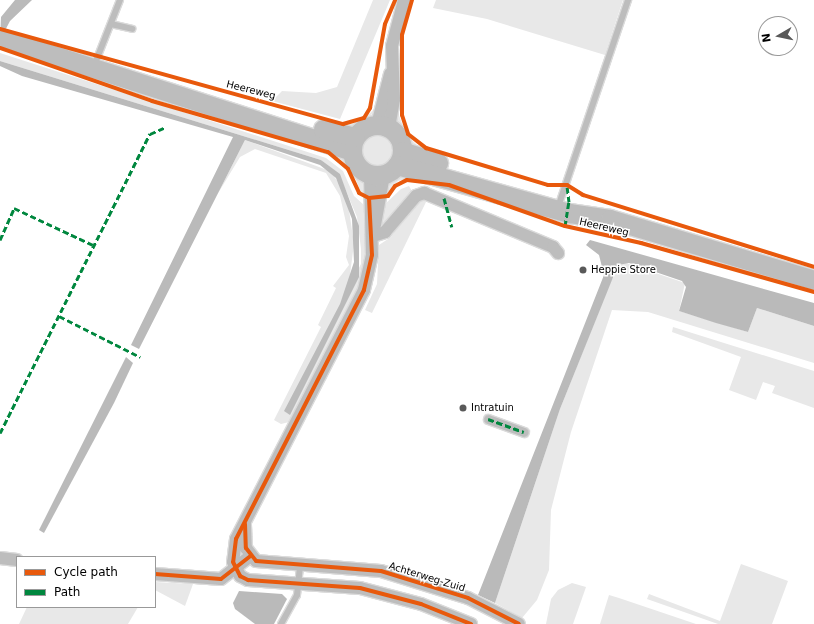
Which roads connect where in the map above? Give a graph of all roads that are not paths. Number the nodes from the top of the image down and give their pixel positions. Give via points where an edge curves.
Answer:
1 (120, 0) edge
2 (404, 0) edge
3 (628, 0) edge
4 (111, 24) junction
5 (132, 30) dead end
6 (1, 38) edge
7 (94, 66) junction
8 (383, 126) junction
9 (353, 144) junction
10 (388, 166) junction
11 (559, 204) junction
12 (373, 236) junction
13 (558, 253) dead end
14 (814, 280) edge
15 (488, 419) dead end
16 (524, 432) dead end
17 (245, 524) junction
18 (250, 556) junction
19 (0, 558) edge
20 (16, 560) edge
21 (300, 566) junction
22 (235, 569) junction
23 (156, 574) edge
24 (299, 582) junction
25 (281, 624) edge
26 (470, 624) edge
27 (519, 624) edge

1 - 4 lane
2 - 8 street via 394,28 394,99
3 - 11 lane
4 - 5 lane
4 - 7 lane
6 - 7 main road, Heereweg
7 - 9 main road, Heereweg via 152,84 178,87
8 - 9 main road via 364,128
8 - 10 main road via 400,140
9 - 10 main road via 356,166
10 - 11 main road, Heereweg
10 - 12 street
11 - 14 main road, Heereweg via 592,208 610,219
12 - 13 street via 385,232 416,196 424,193 553,247
12 - 17 street via 370,273 364,290
15 - 16 street
17 - 18 street via 244,540
17 - 22 street via 233,547
18 - 21 street, Achterweg-Zuid via 262,563
18 - 22 street
19 - 20 street
21 - 24 lane
21 - 27 street, Achterweg-Zuid via 381,571 468,598
22 - 23 street via 221,579
22 - 24 street via 248,580
24 - 25 lane via 297,595
24 - 26 street via 389,594

